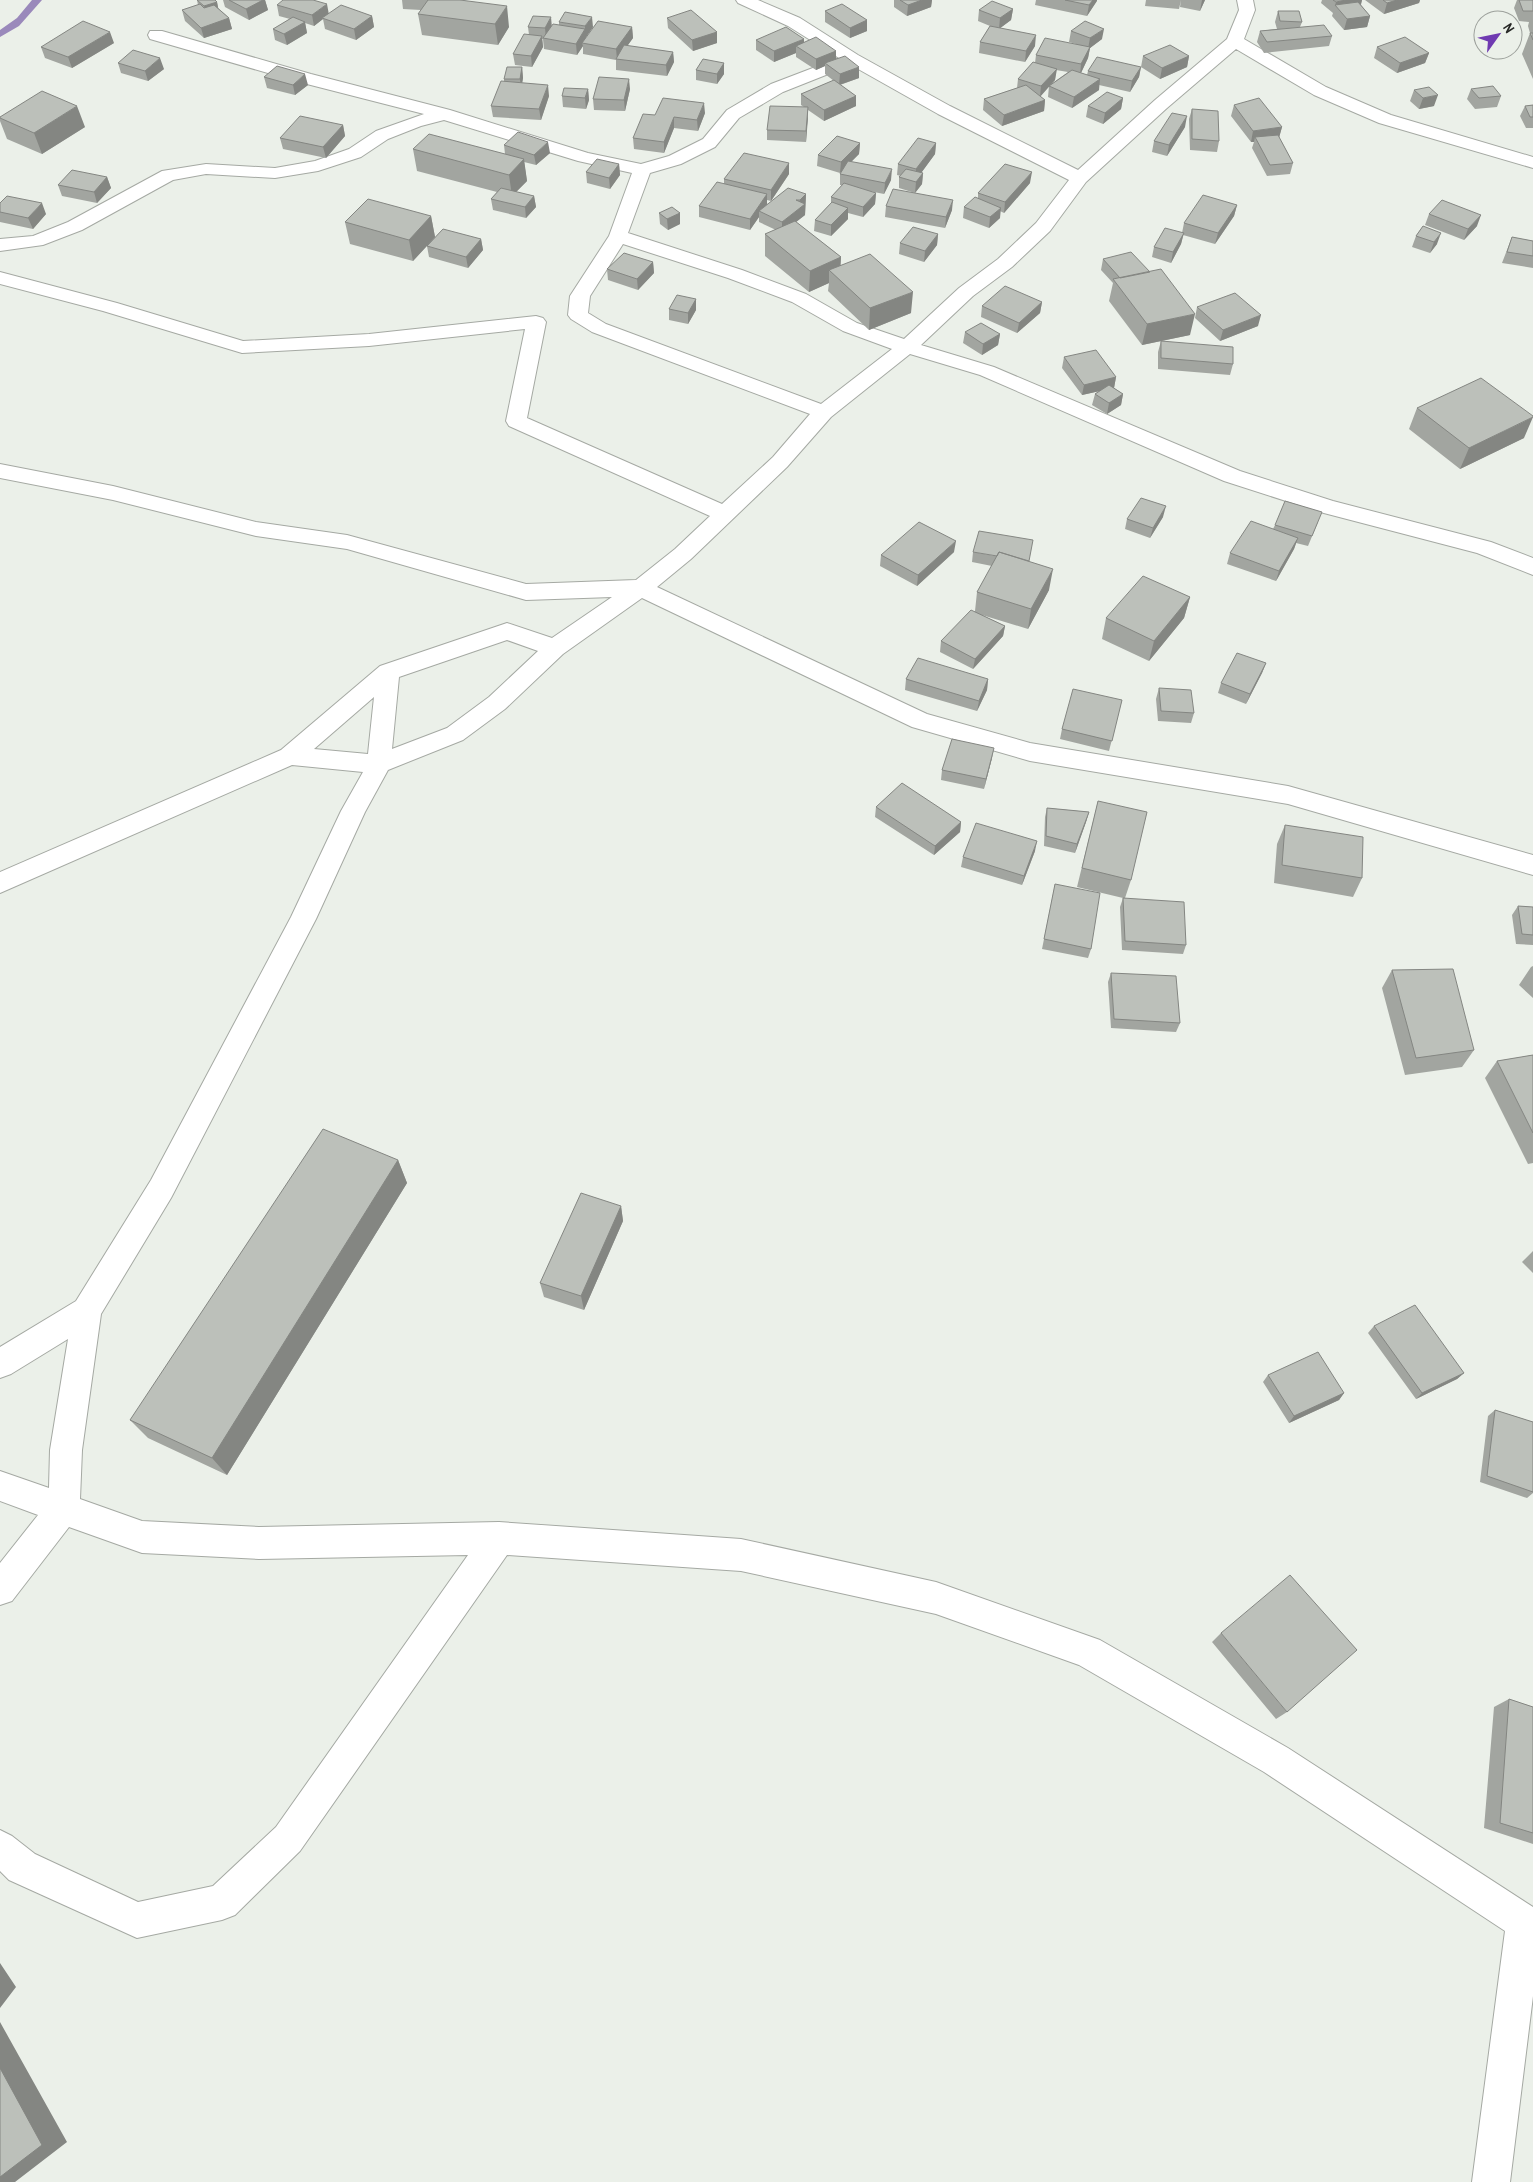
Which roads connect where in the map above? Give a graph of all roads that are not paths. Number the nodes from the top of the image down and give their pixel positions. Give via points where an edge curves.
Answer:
1 (744, 0) edge
2 (1244, 0) edge
3 (156, 35) dead end
4 (1234, 41) junction
5 (852, 59) junction
6 (397, 102) junction
7 (444, 114) junction
8 (382, 135) junction
9 (1533, 163) edge
10 (642, 170) junction
11 (1080, 178) junction
12 (618, 236) junction
13 (0, 245) edge
14 (0, 278) edge
15 (907, 347) junction
16 (824, 412) junction
17 (0, 471) edge
18 (725, 514) junction
19 (1533, 567) edge
20 (641, 588) junction
21 (554, 648) junction
22 (388, 672) junction
23 (290, 756) junction
24 (379, 764) junction
25 (1533, 865) edge
26 (0, 883) edge
27 (87, 1311) junction
28 (0, 1364) edge
29 (0, 1486) edge
30 (64, 1508) junction
31 (499, 1538) junction
32 (0, 1590) edge
33 (0, 1848) edge
34 (1529, 1923) edge
35 (1491, 2182) edge

1 - 5 street via 794,22
2 - 4 street via 1247,10
3 - 6 street
4 - 9 street via 1320,91 1385,119
4 - 11 street
5 - 10 street via 777,88 733,114 709,143 675,160
5 - 11 street via 944,110
6 - 7 street
6 - 8 street
7 - 8 street
7 - 10 street via 584,157
8 - 13 street via 355,152 318,166 276,173 206,168 168,175 75,226 36,241
10 - 12 street
11 - 15 street via 1043,227
12 - 15 street via 799,298 850,326
12 - 16 street via 580,296 578,315 599,328
14 - 18 street via 242,347 369,340 536,322 516,421
15 - 16 street
15 - 19 street via 987,371 1232,476 1328,506 1483,547
16 - 18 street via 780,462
17 - 20 street via 113,493 256,529 347,542 526,592
18 - 20 street
20 - 21 street
20 - 25 street via 920,721 1030,752 1288,795
21 - 22 street via 508,631
21 - 24 street via 497,704 456,734
22 - 23 street
22 - 24 street
23 - 24 street
23 - 26 street
24 - 27 street via 353,811 303,919 161,1189
27 - 28 street
27 - 30 street via 66,1450
29 - 30 street
30 - 31 street via 142,1537 259,1543
30 - 32 street
31 - 33 street via 288,1839 222,1902 138,1920 22,1867
31 - 34 street via 741,1556 936,1598 1088,1652 1276,1760
34 - 35 street

